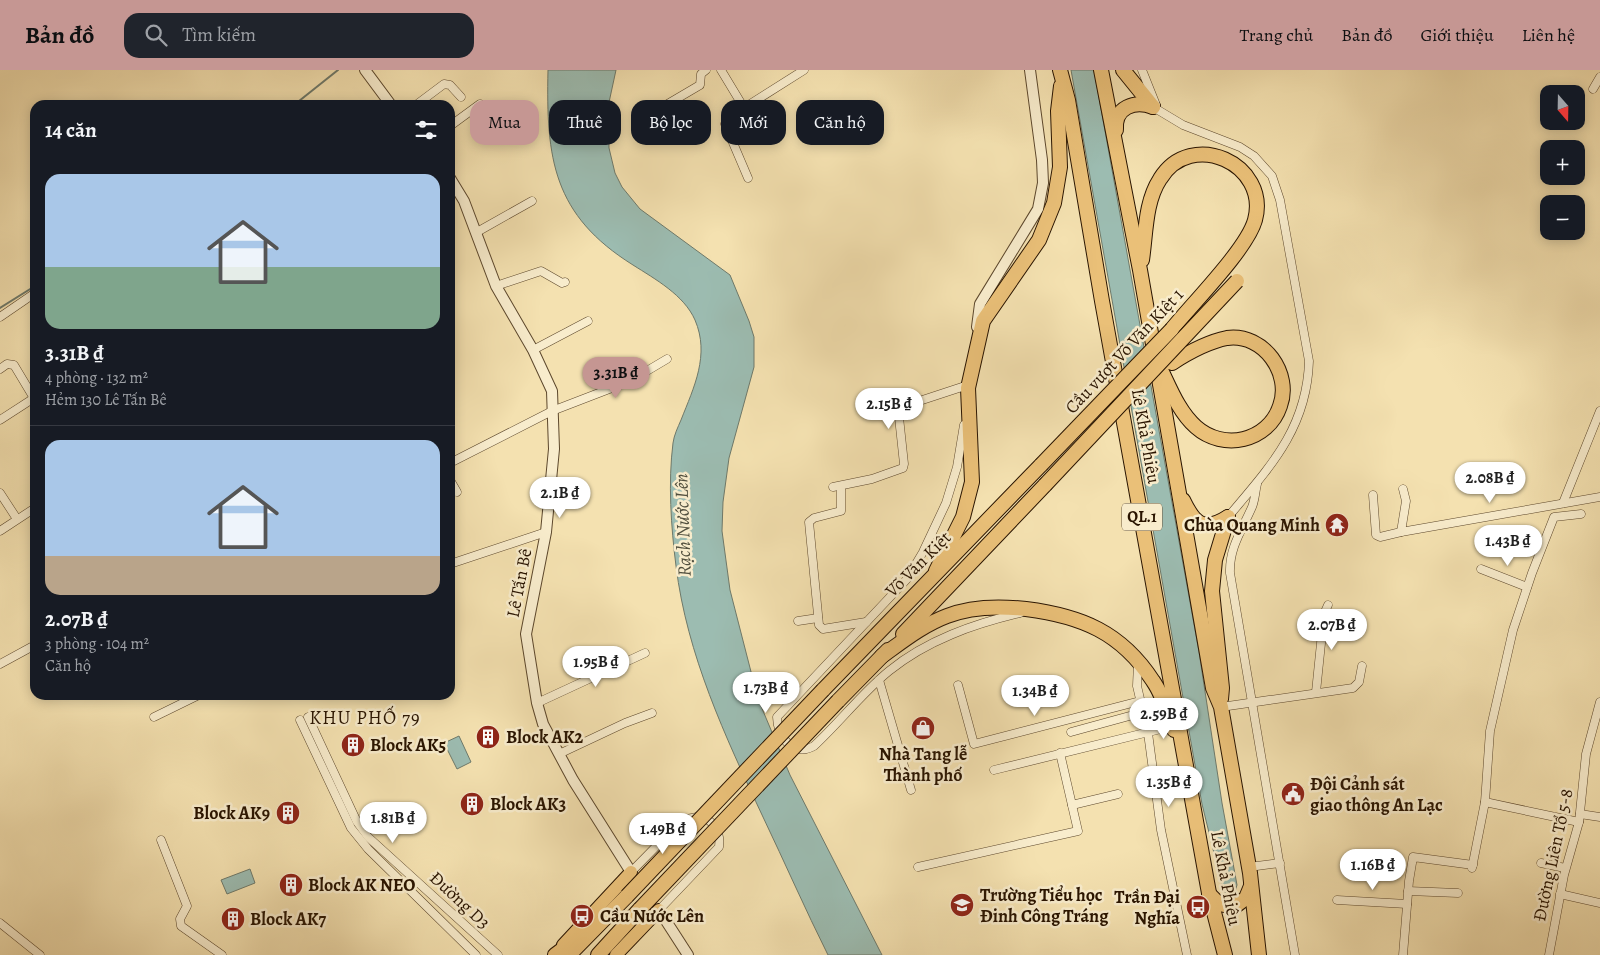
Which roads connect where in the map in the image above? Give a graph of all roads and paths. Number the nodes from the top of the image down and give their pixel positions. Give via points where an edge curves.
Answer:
1 (365, 70) edge
2 (706, 70) edge
3 (721, 70) edge
4 (804, 70) edge
5 (1030, 70) edge
6 (1101, 70) edge
7 (1123, 70) edge
8 (1142, 70) edge
9 (1061, 74) edge
10 (1600, 76) edge
11 (1593, 89) dead end
12 (461, 97) dead end
13 (387, 100) edge
14 (423, 100) edge
15 (674, 100) edge
16 (739, 100) edge
17 (757, 100) edge
18 (1156, 109) junction
19 (470, 111) edge
20 (455, 122) edge
21 (734, 145) edge
22 (1118, 153) junction
23 (748, 178) dead end
24 (455, 186) edge
25 (532, 201) dead end
26 (477, 232) junction
27 (1140, 270) junction
28 (1236, 281) dead end
29 (565, 282) dead end
30 (496, 286) junction
31 (30, 297) edge
32 (0, 317) edge
33 (588, 321) dead end
34 (533, 350) junction
35 (974, 355) junction
36 (1156, 358) junction
37 (667, 359) dead end
38 (0, 369) edge
39 (968, 386) junction
40 (30, 391) edge
41 (30, 402) edge
42 (968, 403) junction
43 (552, 412) junction
44 (1600, 412) edge
45 (0, 420) edge
46 (455, 460) edge
47 (957, 466) junction
48 (1041, 466) joint
49 (972, 474) junction
50 (1257, 482) junction
51 (1045, 485) junction
52 (1177, 487) junction
53 (1403, 490) dead end
54 (0, 493) edge
55 (1373, 495) dead end
56 (1600, 497) edge
57 (1560, 504) junction
58 (30, 511) edge
59 (1581, 514) dead end
60 (1228, 517) junction
61 (1554, 517) junction
62 (17, 519) junction
63 (0, 531) edge
64 (546, 532) junction
65 (1401, 532) junction
66 (455, 562) edge
67 (1481, 569) dead end
68 (936, 571) junction
69 (1527, 587) junction
70 (1328, 605) dead end
71 (998, 612) junction
72 (818, 618) junction
73 (798, 621) dead end
74 (866, 622) junction
75 (30, 648) edge
76 (645, 653) dead end
77 (882, 656) junction
78 (1138, 663) junction
79 (0, 664) edge
80 (1362, 666) dead end
81 (879, 680) junction
82 (958, 684) dead end
83 (1316, 692) junction
84 (188, 700) edge
85 (1140, 701) junction
86 (1252, 702) junction
87 (1600, 702) edge
88 (537, 703) junction
89 (1220, 707) junction
90 (1144, 712) junction
91 (652, 713) dead end
92 (154, 716) dead end
93 (308, 717) dead end
94 (300, 720) dead end
95 (1173, 726) junction
96 (1070, 732) dead end
97 (1148, 733) junction
98 (1060, 752) junction
99 (559, 754) junction
100 (1185, 757) junction
101 (994, 770) dead end
102 (911, 790) dead end
103 (1118, 794) dead end
104 (1485, 802) junction
105 (1072, 805) junction
106 (1600, 817) edge
107 (1579, 818) junction
108 (717, 828) junction
109 (161, 840) dead end
110 (1280, 863) junction
111 (1541, 863) dead end
112 (918, 867) dead end
113 (1249, 868) junction
114 (1565, 868) junction
115 (632, 872) junction
116 (1251, 885) junction
117 (1408, 891) junction
118 (1209, 893) junction
119 (1458, 893) dead end
120 (1560, 894) junction
121 (1337, 900) dead end
122 (1600, 903) edge
123 (1407, 904) junction
124 (659, 910) junction
125 (611, 912) junction
126 (0, 923) edge
127 (40, 955) edge
128 (222, 955) edge
129 (476, 955) edge
130 (498, 955) edge
131 (554, 955) edge
132 (569, 955) edge
133 (598, 955) edge
134 (616, 955) edge
135 (688, 955) edge
136 (1187, 955) edge
137 (1225, 955) edge
138 (1260, 955) edge
139 (1295, 955) edge
140 (1403, 955) edge
141 (1549, 955) edge

1 - 13 street
2 - 15 street via 701,74 700,85
3 - 16 street
4 - 17 street
5 - 35 street via 1043,183 1038,208 980,304
6 - 22 highway, Lê Khả Phiêu / QL.1
7 - 18 highway
8 - 18 street
9 - 35 highway via 1058,111 1060,167 1054,203 1039,240 983,321
9 - 100 highway, Lê Khả Phiêu / QL.1
10 - 11 street
12 - 14 street via 450,85 444,84
18 - 22 highway via 1144,103 1134,104 1120,112 1116,126
18 - 50 street via 1183,125 1254,156 1272,176 1280,200 1309,361 1309,383 1287,443
19 - 20 street
21 - 23 street
22 - 27 highway, Lê Khả Phiêu / QL.1
24 - 26 street, Lê Tấn Bê
25 - 26 street
26 - 30 street, Lê Tấn Bê
27 - 36 highway, Lê Khả Phiêu / QL.1
27 - 48 highway, Cầu vượt Võ Văn Kiệt 1, bridge via 1148,208 1160,179 1177,162 1198,155 1210,154 1233,163 1250,181 1256,203 1255,219 1246,240 1172,328
28 - 51 highway, bridge
29 - 30 street via 541,271
30 - 34 street, Lê Tấn Bê
31 - 32 street
33 - 34 street
34 - 43 street, Lê Tấn Bê via 552,391
35 - 39 highway
36 - 51 highway, bridge via 1179,404 1195,426 1212,437 1232,441 1258,434 1271,423 1280,407 1283,385 1270,354 1250,341 1229,338 1206,344 1183,356 1140,391
36 - 52 highway, Lê Khả Phiêu / QL.1
37 - 43 street via 630,381
38 - 40 street via 7,364 14,365
39 - 42 highway
39 - 72 street via 900,406 903,468 837,486 841,511 809,522
41 - 45 street
42 - 47 street
42 - 49 highway
43 - 46 street
43 - 64 street, Lê Tấn Bê via 554,449
44 - 57 street
47 - 49 street
47 - 74 street via 946,503 923,552 906,579
48 - 68 highway, Võ Văn Kiệt
49 - 68 highway via 963,517
50 - 60 street
50 - 86 street via 1253,505 1241,527 1230,564
51 - 77 highway, Võ Văn Kiệt
52 - 60 highway via 1197,522 1214,525
52 - 89 highway, Lê Khả Phiêu / QL.1 via 1213,688
53 - 65 street via 1406,501
54 - 62 street
55 - 65 street via 1376,535
56 - 57 street
57 - 61 street
57 - 65 street
58 - 62 street
59 - 61 street
60 - 89 highway via 1215,560 1212,591 1222,688
61 - 69 street
62 - 63 street
64 - 66 street
64 - 88 street, Lê Tấn Bê via 526,634
67 - 69 street
68 - 125 highway, Võ Văn Kiệt, bridge
69 - 104 street via 1512,630 1490,730
70 - 83 street via 1324,614
71 - 77 highway via 984,607 948,616 925,626
71 - 78 highway via 1031,610 1057,613 1092,626 1112,638
71 - 81 street via 923,648
72 - 73 street
72 - 74 street via 823,629
74 - 81 street via 777,717 777,725 785,739 797,750 805,752
75 - 79 street
76 - 88 street
77 - 108 highway, Võ Văn Kiệt, bridge
78 - 85 street
78 - 95 highway via 1153,681
80 - 83 street via 1359,682 1353,688
81 - 102 street
82 - 85 street via 974,744
83 - 86 street
84 - 92 street
85 - 90 street
86 - 89 street
86 - 110 street
87 - 107 street, Đường Liên Tổ 5-8 via 1586,754
88 - 99 street, Lê Tấn Bê via 543,724
89 - 113 highway, Lê Khả Phiêu / QL.1
90 - 96 street
90 - 97 street
91 - 99 street
93 - 130 street, Đường D3 via 357,822 368,837
94 - 129 street, Đường D3 via 350,828
95 - 97 street
95 - 100 highway
97 - 98 street
97 - 136 street via 1161,830
98 - 101 street
98 - 105 street
99 - 115 street, Lê Tấn Bê
100 - 118 highway, Lê Khả Phiêu / QL.1
103 - 105 street
104 - 107 street
104 - 117 street via 1472,866 1413,857
105 - 112 street via 1078,831
106 - 107 street
107 - 114 street, Đường Liên Tổ 5-8
108 - 115 street via 702,816 692,816 678,823
108 - 124 street via 719,847
108 - 133 highway, bridge
109 - 128 street via 187,906 180,919 181,926
110 - 113 street
110 - 139 street
111 - 114 street
113 - 116 highway, Lê Khả Phiêu / QL.1
114 - 120 street, Đường Liên Tổ 5-8
115 - 131 main road
116 - 118 highway via 1246,898 1234,907 1219,904
116 - 138 highway, Lê Khả Phiêu / QL.1
117 - 119 street
117 - 123 street
118 - 137 highway, Lê Khả Phiêu / QL.1
120 - 122 street
120 - 141 street, Đường Liên Tổ 5-8
121 - 123 street
123 - 140 street
124 - 134 main road
124 - 135 street
125 - 131 highway
125 - 132 highway
126 - 127 street

